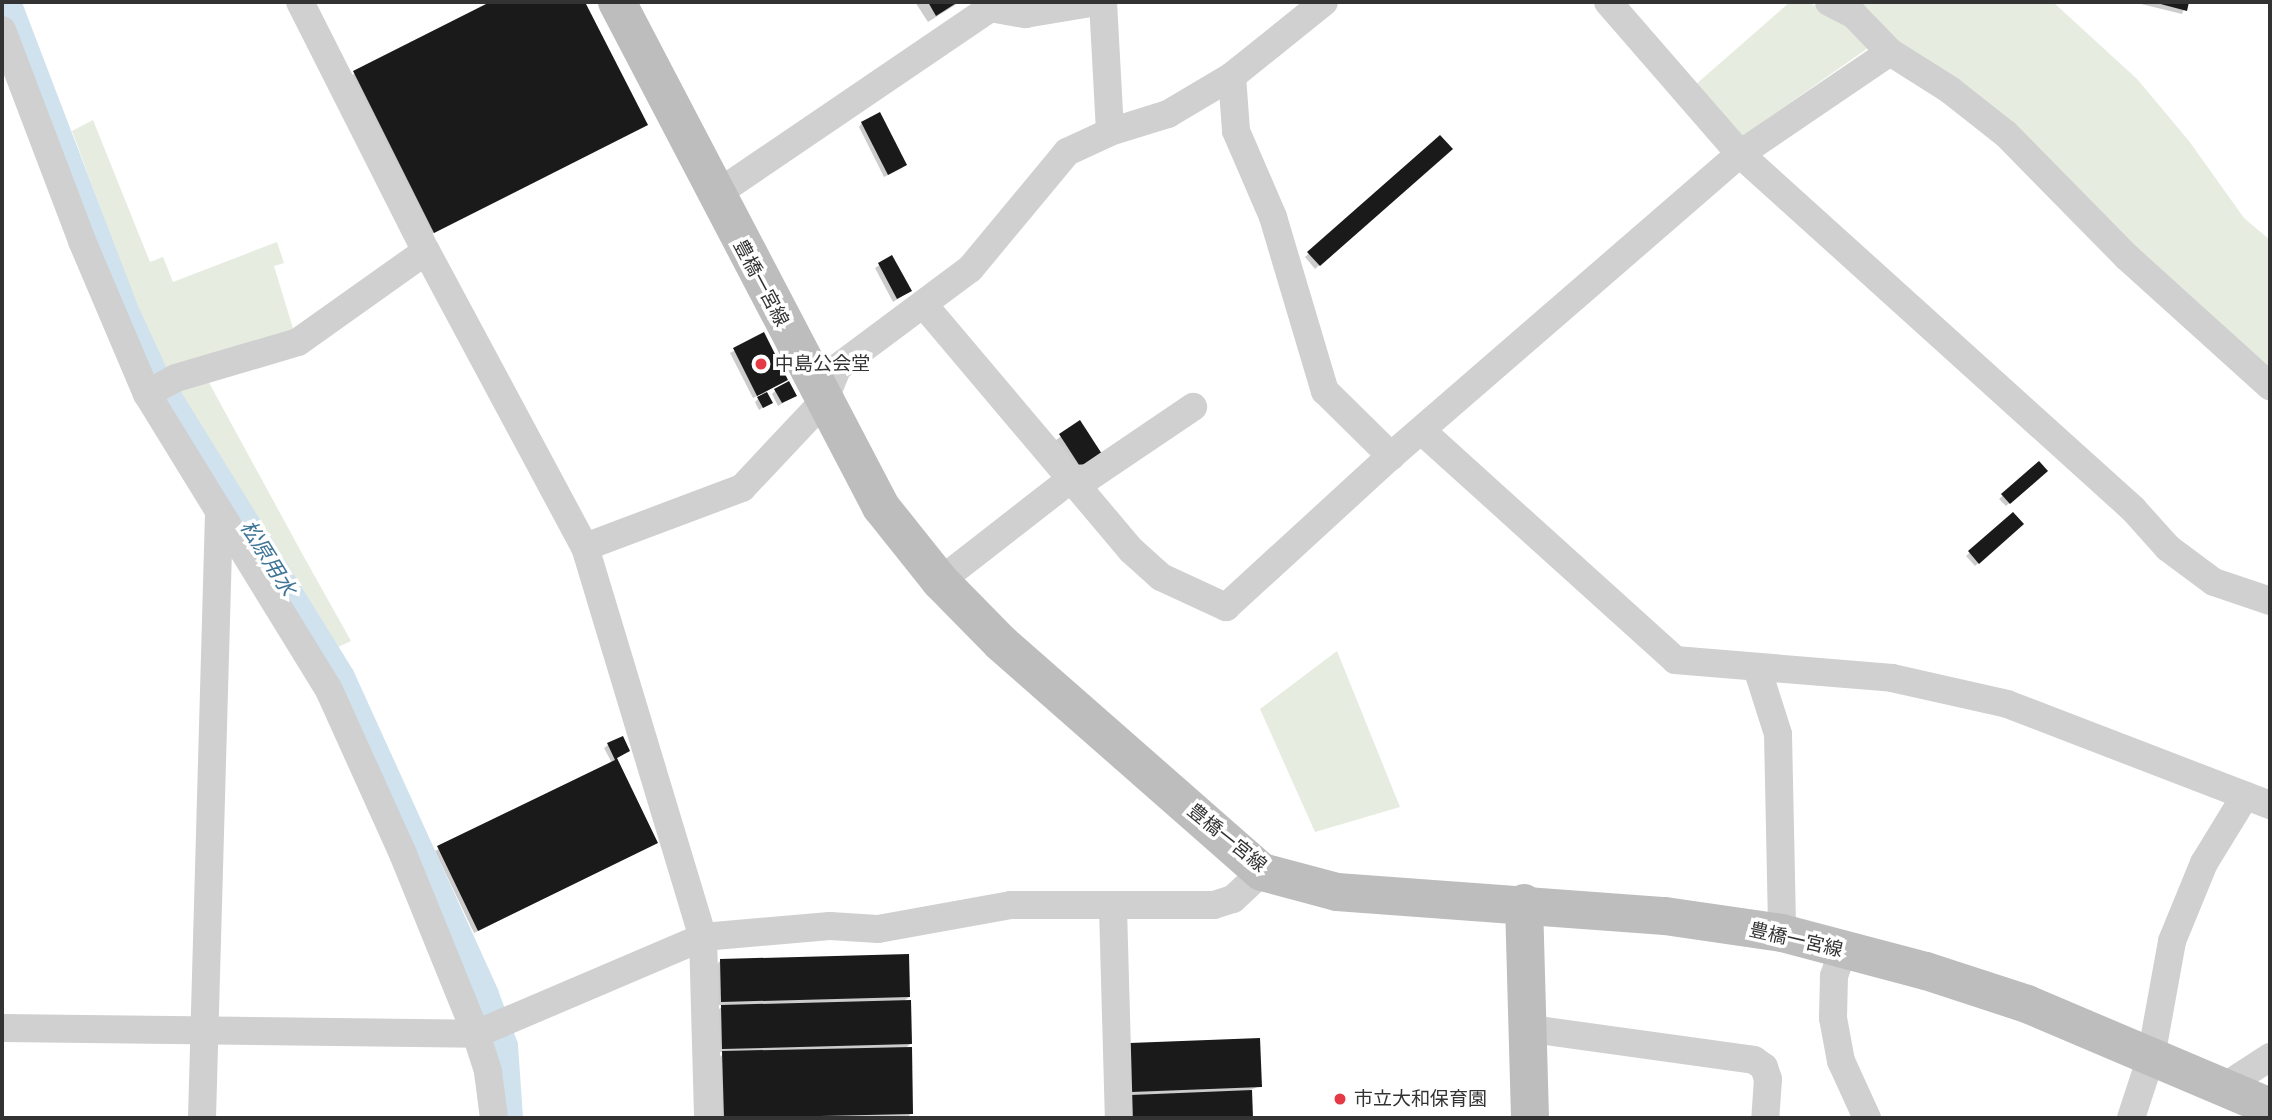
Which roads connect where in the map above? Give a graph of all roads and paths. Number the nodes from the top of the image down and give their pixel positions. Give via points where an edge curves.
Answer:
1 (300, 2) edge
2 (617, 2) edge
3 (1097, 2) edge
4 (1103, 2) edge
5 (1324, 2) edge
6 (1608, 2) edge
7 (1829, 2) edge
8 (990, 5) edge
9 (2, 30) edge
10 (1891, 52) junction
11 (1232, 76) junction
12 (1110, 132) junction
13 (1740, 154) junction
14 (715, 195) junction
15 (426, 251) junction
16 (923, 305) junction
17 (2270, 386) edge
18 (147, 394) junction
19 (824, 401) junction
20 (1193, 408) dead end
21 (1423, 432) junction
22 (1391, 456) junction
23 (1071, 480) junction
24 (219, 513) junction
25 (586, 547) junction
26 (940, 581) junction
27 (2270, 601) edge
28 (1757, 668) junction
29 (2258, 801) edge
30 (1262, 872) junction
31 (1524, 903) junction
32 (1113, 908) junction
33 (1782, 933) junction
34 (703, 937) junction
35 (1843, 950) junction
36 (2, 1028) edge
37 (1531, 1029) junction
38 (204, 1032) junction
39 (476, 1034) junction
40 (2151, 1057) junction
41 (2270, 1057) edge
42 (2227, 1085) junction
43 (2270, 1107) edge
44 (202, 1118) edge
45 (494, 1118) edge
46 (708, 1118) edge
47 (1119, 1118) edge
48 (1531, 1118) edge
49 (1765, 1118) edge
50 (1867, 1118) edge
51 (2131, 1118) edge

1 - 15 street
2 - 14 main road, 豊橋一宮線
3 - 8 street via 1025,14
4 - 12 street
5 - 11 street
6 - 13 street
7 - 10 street via 1854,15
8 - 14 street
9 - 18 street via 82,241
10 - 13 street
10 - 17 street via 2006,134 2127,257
11 - 12 street via 1168,114
11 - 22 street via 1236,131 1273,217 1325,391
12 - 16 street via 1067,152 992,246
13 - 21 street
13 - 27 street via 2133,509 2168,548 2214,582
14 - 19 main road, 豊橋一宮線
15 - 18 street via 298,342 176,378
15 - 25 street
16 - 19 street via 837,368
16 - 23 street
18 - 24 street
19 - 25 street via 742,488
19 - 26 main road, 豊橋一宮線 via 881,507
20 - 23 street via 1088,478
21 - 22 street
21 - 28 street via 1675,660
22 - 23 street via 1226,607 1161,577 1098,516
23 - 26 street
24 - 38 street
24 - 39 street via 329,690 403,854
25 - 34 street
26 - 30 main road, 豊橋一宮線 via 1001,643
28 - 29 street via 1892,678 2007,704
28 - 33 street via 1778,734
29 - 40 street via 2204,863 2172,942
30 - 31 main road, 豊橋一宮線 via 1337,892
30 - 32 street via 1233,899 1214,905
31 - 33 main road, 豊橋一宮線
31 - 37 main road
32 - 34 street via 1012,905 878,929 830,926
32 - 47 street
33 - 35 main road, 豊橋一宮線
34 - 39 street
34 - 46 street
35 - 40 main road, 豊橋一宮線 via 2027,1004
35 - 50 street via 1834,976 1833,1018 1841,1061
36 - 38 street
37 - 48 main road
37 - 49 street via 1754,1060 1764,1067 1768,1079
38 - 39 street
38 - 44 street
39 - 45 street via 488,1072
40 - 42 main road, 豊橋一宮線
40 - 51 street
41 - 42 street
42 - 43 main road, 豊橋一宮線

